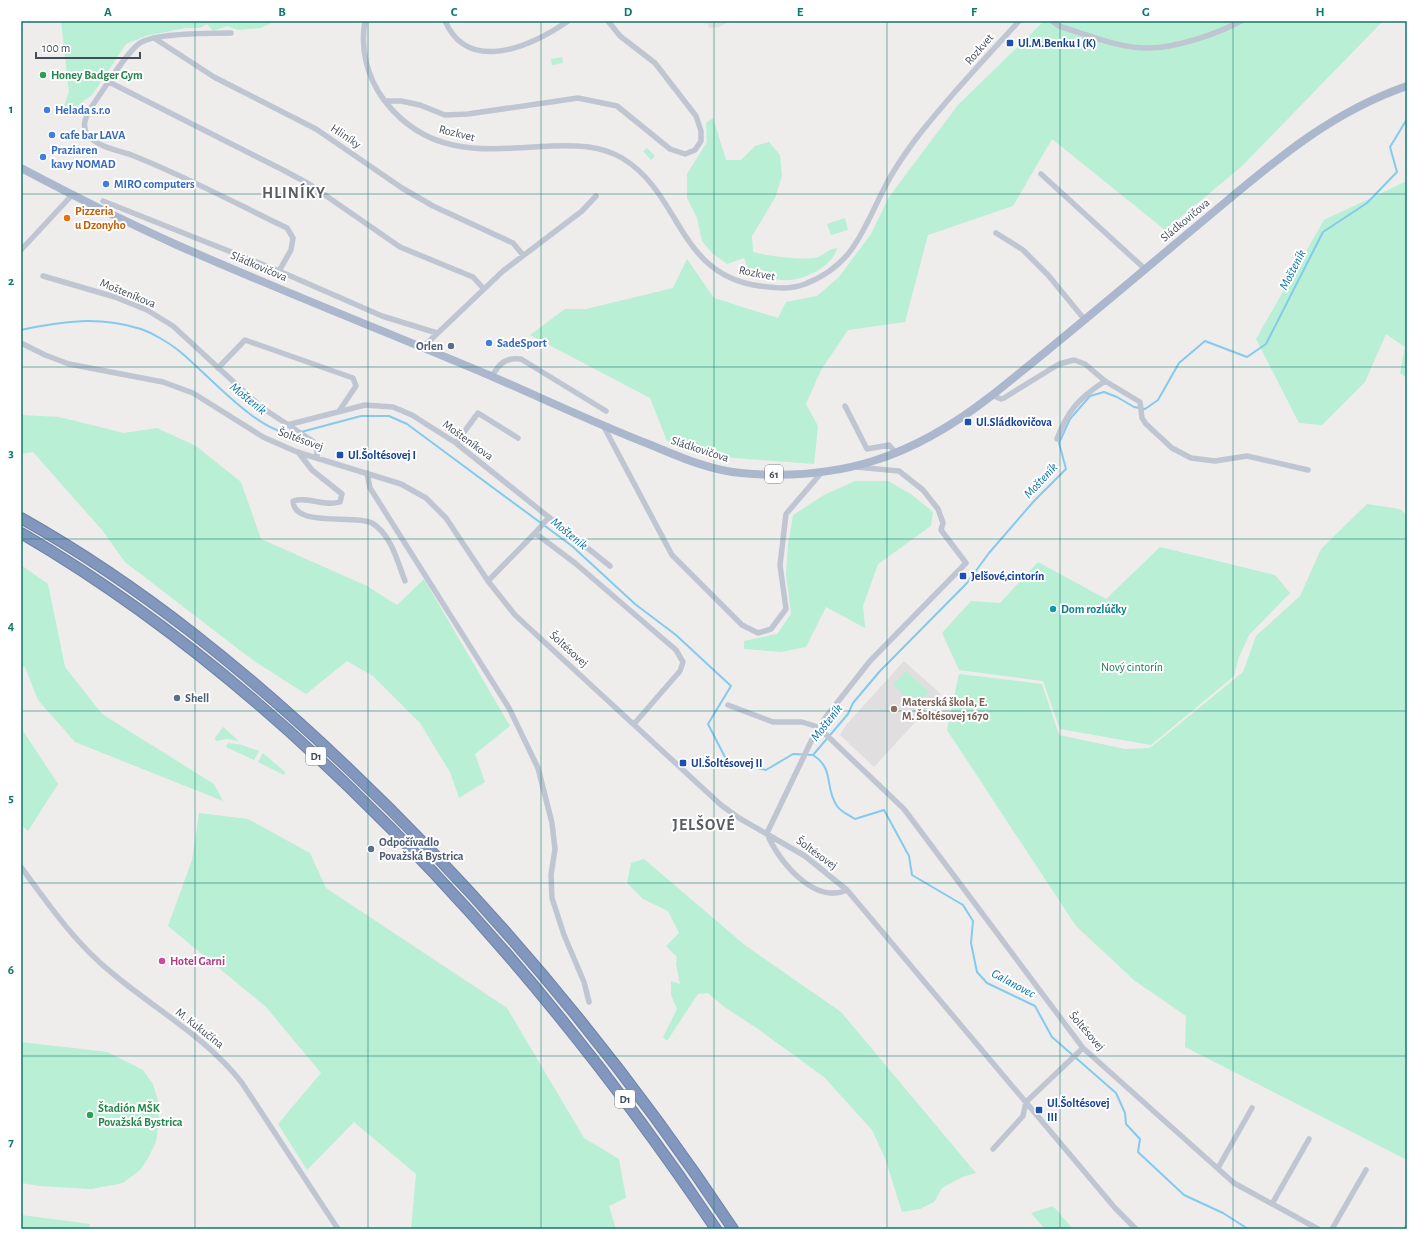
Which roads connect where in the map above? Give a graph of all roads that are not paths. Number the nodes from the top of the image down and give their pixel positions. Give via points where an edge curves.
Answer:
1 (445, 21) edge
2 (568, 21) edge
3 (608, 21) edge
4 (1019, 21) edge
5 (1052, 21) edge
6 (1241, 21) edge
7 (364, 22) edge
8 (231, 33) dead end
9 (154, 38) junction
10 (109, 82) junction
11 (1407, 86) edge
12 (386, 101) junction
13 (21, 168) edge
14 (1041, 174) dead end
15 (72, 194) junction
16 (596, 196) dead end
17 (99, 203) junction
18 (996, 233) dead end
19 (21, 250) edge
20 (523, 255) junction
21 (1146, 269) junction
22 (279, 271) junction
23 (43, 276) dead end
24 (484, 289) junction
25 (1085, 320) junction
26 (437, 333) junction
27 (21, 343) edge
28 (422, 348) junction
29 (218, 368) junction
30 (492, 377) junction
31 (1105, 381) junction
32 (992, 395) junction
33 (845, 406) dead end
34 (339, 411) junction
35 (606, 411) dead end
36 (287, 425) junction
37 (604, 426) junction
38 (518, 438) dead end
39 (1056, 439) dead end
40 (456, 444) junction
41 (298, 452) junction
42 (896, 453) junction
43 (317, 457) junction
44 (854, 467) junction
45 (1308, 470) dead end
46 (822, 472) junction
47 (367, 473) junction
48 (549, 517) junction
49 (21, 518) edge
50 (535, 533) junction
51 (21, 534) edge
52 (610, 566) dead end
53 (405, 581) dead end
54 (488, 581) junction
55 (728, 705) dead end
56 (634, 724) junction
57 (818, 727) junction
58 (767, 833) junction
59 (21, 867) edge
60 (29, 878) junction
61 (21, 880) edge
62 (847, 890) junction
63 (589, 1002) dead end
64 (1083, 1048) junction
65 (1026, 1102) junction
66 (1252, 1108) dead end
67 (1308, 1140) dead end
68 (993, 1149) dead end
69 (1218, 1168) junction
70 (1366, 1170) dead end
71 (1272, 1204) junction
72 (338, 1229) edge
73 (716, 1229) edge
74 (733, 1229) edge
75 (1136, 1229) edge
76 (1318, 1229) edge
77 (1332, 1229) edge

1 - 2 street via 453,36 469,48 500,52 530,44
3 - 12 street, Rozkvet via 620,36 655,63 696,116 702,131 701,141 695,150 685,154 670,149 617,106 578,98 445,115 420,105
4 - 12 street, Rozkvet via 915,140 892,173 869,222 847,256 827,273 805,285 793,288 750,285 730,278 709,265 689,243 650,182 623,158 610,151 568,146 472,149 453,146 428,137 410,126
5 - 6 street via 1112,43 1149,48 1191,41 1229,28
7 - 12 street, Rozkvet via 363,42 368,68
8 - 9 street via 194,33
9 - 10 street via 135,47
9 - 20 street, Hliníky via 214,77 316,129 402,188 433,206 513,242
10 - 22 street via 85,120 88,135 98,143 156,164 287,228 293,238 291,250
10 - 24 street via 309,184 400,247 473,276
11 - 21 main road, Sládkovičova / 61 via 1358,105 1296,145
13 - 15 main road, Sládkovičova / 61
14 - 21 street
15 - 17 main road, Sládkovičova / 61
15 - 19 street
16 - 20 street via 582,211
17 - 22 street, Sládkovičova
17 - 28 main road, Sládkovičova / 61 via 174,244
18 - 25 street via 1023,250 1048,275
20 - 24 street
21 - 25 main road, Sládkovičova / 61
22 - 26 street, Sládkovičova via 382,316
23 - 29 street, Mošteníkova via 115,297 147,310 173,326
24 - 26 street
25 - 32 main road, Sládkovičova / 61
26 - 28 street
27 - 41 street, Šoltésovej via 69,364 163,382 193,393 263,437
28 - 30 main road, Sládkovičova / 61
29 - 34 street via 245,340 353,378 356,386
29 - 36 street, Mošteníkova via 261,408
30 - 35 street via 500,364 507,360 521,359
30 - 37 main road, Sládkovičova / 61
31 - 32 street via 1085,364 1074,360 1060,364 1004,398
31 - 39 street via 1085,394 1065,418
31 - 45 street via 1140,402 1142,418 1146,424 1172,448 1191,458 1215,461 1247,456
32 - 42 main road, Sládkovičova / 61 via 946,430
33 - 42 street via 867,449 889,445
34 - 36 street, Mošteníkova
34 - 40 street, Mošteníkova via 365,405 393,407 412,415
36 - 43 street, Mošteníkova via 314,442
37 - 46 main road, Sládkovičova / 61 via 688,461 723,471 777,474
37 - 46 street via 672,555 742,625 758,633 771,629 786,609 780,565 786,514
38 - 40 street via 478,413
40 - 48 street, Mošteníkova
41 - 43 street, Šoltésovej
41 - 53 street via 312,470 342,494 340,502 332,505 300,498 293,501 298,513 322,519 355,518 372,524 384,534 392,547
42 - 44 main road, Sládkovičova / 61
43 - 47 street, Šoltésovej
44 - 46 main road, Sládkovičova / 61
44 - 57 street via 899,471 923,490 938,509 943,523 941,530 966,563 870,661
47 - 54 street, Šoltésovej via 401,484 426,498 446,518
47 - 63 street via 370,488 509,708 538,768 552,823 555,849 551,874 552,898
48 - 50 street
48 - 52 street, Mošteníkova
49 - 74 highway, D1 via 134,588 216,650 286,710 387,805 496,922 580,1021 651,1112
50 - 54 street
50 - 56 street via 575,563 676,650 683,662 680,671
51 - 73 highway, D1 via 124,598 208,661 280,722 382,820 488,930 570,1029 639,1118
54 - 56 street, Šoltésovej via 515,615
55 - 57 street, Šoltésovej via 773,722 802,722
56 - 58 street, Šoltésovej via 721,805
57 - 58 street
57 - 64 street, Šoltésovej via 904,809
58 - 62 street, Šoltésovej via 812,861
58 - 62 street via 779,857 811,887 831,894
59 - 60 street, M. Kukučína
60 - 61 street
60 - 72 street, M. Kukučína via 63,925 88,953 226,1062
62 - 65 street, Šoltésovej
64 - 65 street
64 - 69 street, Šoltésovej
65 - 68 street via 1023,1116
65 - 75 street, Šoltésovej via 1115,1208
66 - 69 street
67 - 71 street
69 - 71 street, Šoltésovej via 1234,1183
70 - 77 street
71 - 76 street, Šoltésovej

